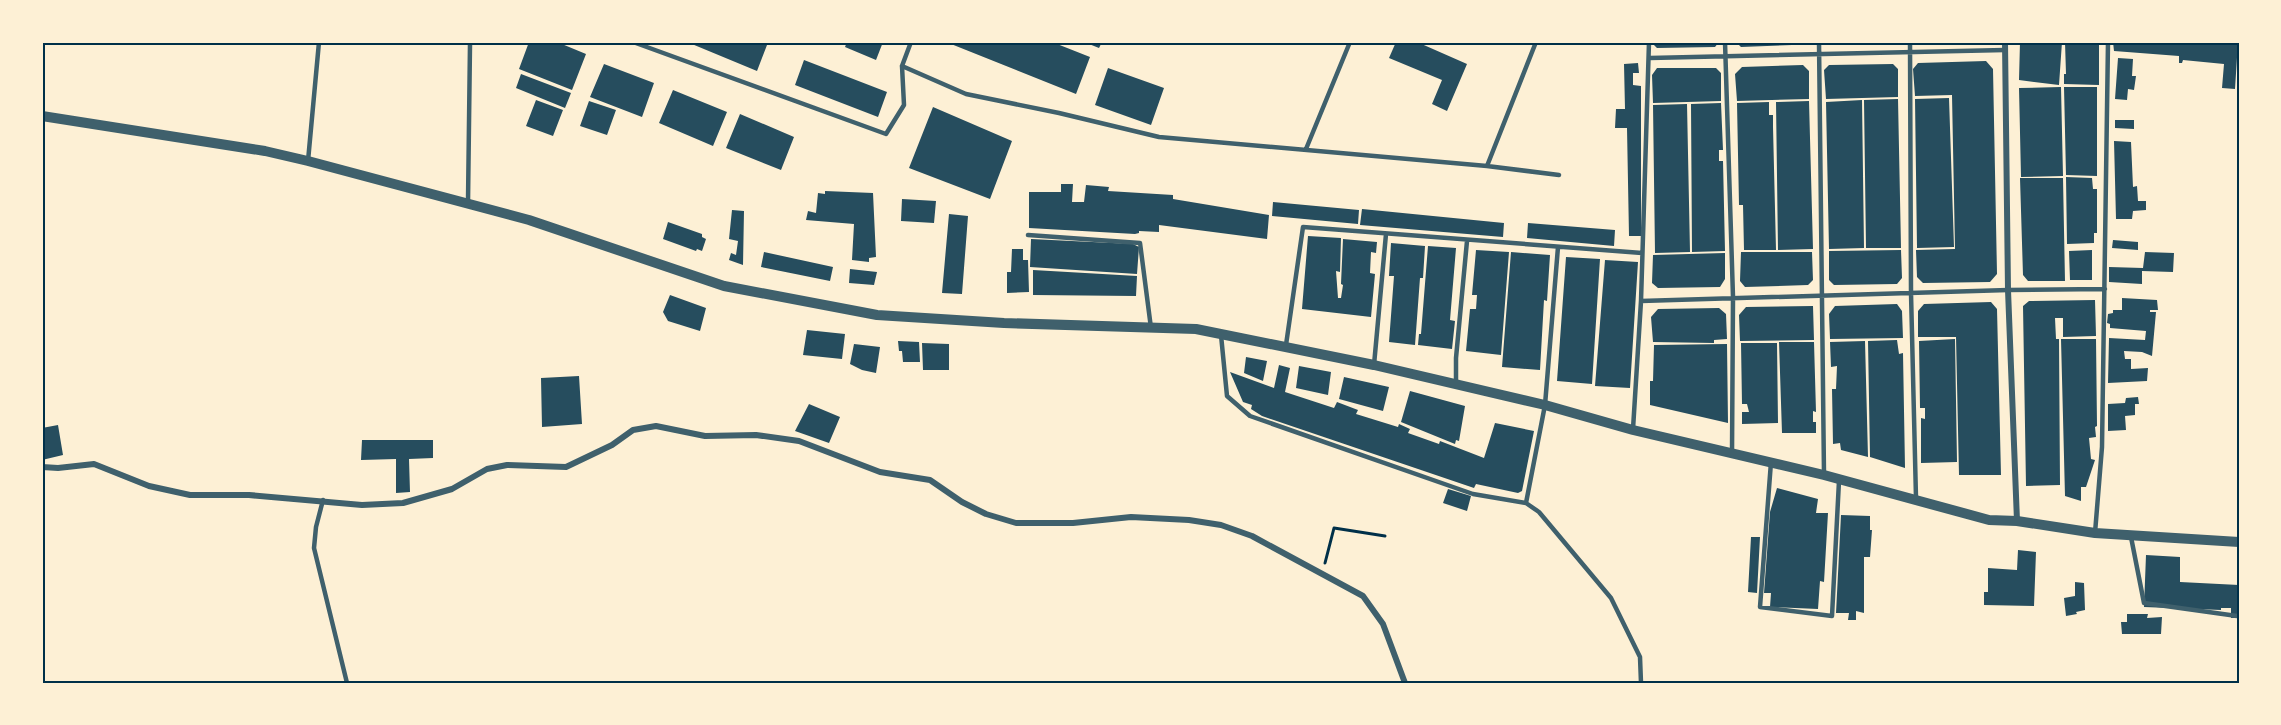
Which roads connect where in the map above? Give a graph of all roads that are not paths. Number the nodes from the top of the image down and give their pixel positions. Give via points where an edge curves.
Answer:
1 (319, 42) edge
2 (633, 42) edge
3 (911, 42) edge
4 (1350, 42) edge
5 (1536, 42) edge
6 (1649, 42) edge
7 (1725, 42) edge
8 (1819, 42) edge
9 (1910, 42) edge
10 (2005, 42) edge
11 (2108, 42) edge
12 (470, 44) dead end
13 (2005, 50) junction
14 (1910, 52) junction
15 (1819, 54) junction
16 (1726, 56) junction
17 (1650, 58) junction
18 (902, 66) junction
19 (42, 116) edge
20 (1306, 149) junction
21 (308, 161) junction
22 (1487, 166) junction
23 (1559, 175) dead end
24 (468, 202) junction
25 (1386, 234) junction
26 (1028, 235) dead end
27 (1467, 241) junction
28 (1558, 248) junction
29 (1642, 253) junction
30 (2105, 289) junction
31 (2008, 290) junction
32 (1911, 292) junction
33 (1822, 296) junction
34 (1733, 297) junction
35 (1641, 301) junction
36 (1151, 328) junction
37 (1221, 334) junction
38 (1286, 346) junction
39 (1374, 364) junction
40 (1456, 385) junction
41 (1545, 405) junction
42 (1633, 430) junction
43 (1732, 453) junction
44 (1771, 462) junction
45 (42, 467) edge
46 (1824, 475) junction
47 (1839, 479) junction
48 (324, 500) junction
49 (1916, 500) junction
50 (1526, 503) junction
51 (2017, 521) junction
52 (2094, 533) junction
53 (2130, 535) junction
54 (2239, 542) edge
55 (2237, 616) dead end
56 (346, 683) edge
57 (1405, 683) edge
58 (1641, 683) edge

1 - 21 lane
2 - 18 lane via 886,134 904,105
3 - 18 lane
4 - 20 lane
5 - 22 lane
6 - 17 lane
7 - 16 lane
8 - 15 lane
9 - 14 lane
10 - 13 street
11 - 30 lane
12 - 24 lane
13 - 14 lane
13 - 31 street
14 - 15 lane
14 - 32 lane
15 - 16 lane
15 - 33 lane
16 - 17 lane
16 - 34 lane
17 - 29 lane
18 - 20 lane via 966,94 1159,137
19 - 21 street
20 - 22 lane
21 - 24 street
22 - 23 lane
24 - 36 street via 724,286 877,315
25 - 27 lane
25 - 38 lane via 1303,227
25 - 39 lane
26 - 36 lane via 1140,243
27 - 28 lane
27 - 40 lane
28 - 29 lane
28 - 41 lane
29 - 35 lane
30 - 31 lane
30 - 52 lane via 2102,447
31 - 32 lane
31 - 51 street
32 - 33 lane
32 - 49 lane
33 - 34 lane
33 - 46 lane
34 - 35 lane
34 - 43 lane
35 - 42 lane
36 - 37 street
37 - 38 street
37 - 50 lane via 1227,396 1250,416 1473,494
38 - 39 street
39 - 40 street
40 - 41 street
41 - 42 street
41 - 50 lane
42 - 43 street
43 - 44 street
44 - 46 street
44 - 47 lane via 1760,607 1832,616
45 - 48 street via 93,464 149,486 190,495
46 - 47 street
47 - 49 street
48 - 56 lane via 314,548
48 - 57 street via 363,505 404,503 452,489 487,469 507,465 566,467 633,430 656,426 705,436 756,435 799,441 880,472 930,480 962,502 1016,523 1131,517 1190,520 1252,536 1363,596 1383,624
49 - 51 street via 1989,520
50 - 58 lane via 1539,512 1611,598 1640,657
51 - 52 street
52 - 53 street
53 - 54 street
53 - 55 lane via 2144,603

